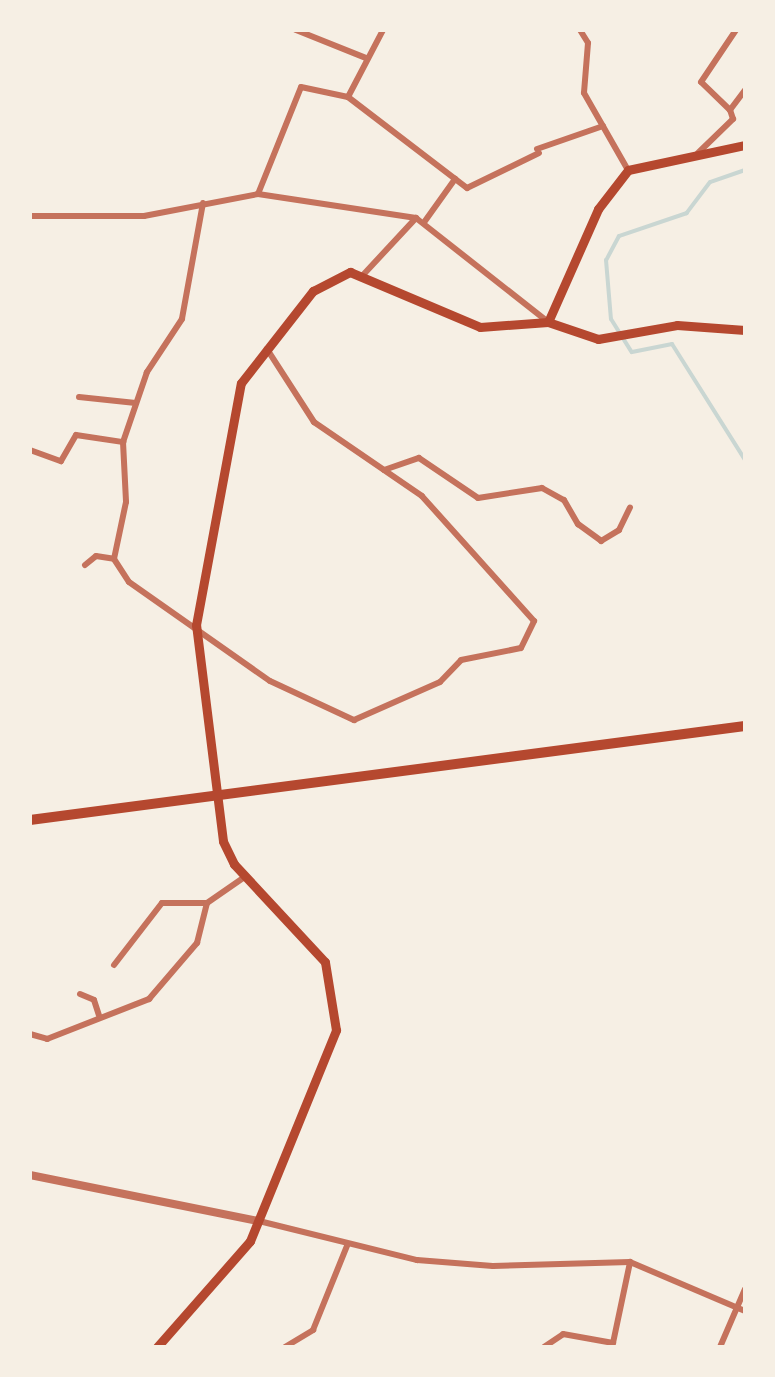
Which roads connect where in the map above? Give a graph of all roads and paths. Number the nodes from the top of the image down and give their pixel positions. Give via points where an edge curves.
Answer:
1 (296, 30) edge
2 (383, 30) edge
3 (580, 30) edge
4 (736, 30) edge
5 (366, 58) junction
6 (745, 90) edge
7 (348, 97) junction
8 (730, 110) junction
9 (603, 126) junction
10 (745, 145) edge
11 (698, 153) junction
12 (628, 170) junction
13 (455, 179) junction
14 (258, 194) junction
15 (203, 203) junction
16 (30, 216) edge
17 (416, 218) junction
18 (425, 221) junction
19 (363, 275) junction
20 (548, 322) junction
21 (745, 330) edge
22 (267, 349) junction
23 (79, 397) dead end
24 (136, 403) junction
25 (123, 442) junction
26 (30, 450) edge
27 (384, 470) junction
28 (630, 507) dead end
29 (114, 559) junction
30 (85, 565) dead end
31 (196, 625) junction
32 (745, 726) edge
33 (219, 795) junction
34 (30, 820) edge
35 (246, 876) junction
36 (207, 903) junction
37 (114, 965) dead end
38 (80, 994) dead end
39 (99, 1015) junction
40 (30, 1034) edge
41 (30, 1175) edge
42 (259, 1221) junction
43 (347, 1246) junction
44 (630, 1262) junction
45 (745, 1289) edge
46 (737, 1307) junction
47 (745, 1311) edge
48 (157, 1347) edge
49 (285, 1347) edge
50 (544, 1347) edge
51 (720, 1347) edge

1 - 5 street
2 - 5 street
3 - 9 street via 588,43 584,93
4 - 8 street via 701,82
5 - 7 street
6 - 8 street
7 - 13 street
7 - 14 street via 301,87
8 - 11 street via 733,119
9 - 12 street
9 - 13 street via 538,151 467,188
10 - 11 main road
11 - 12 main road
12 - 20 main road via 598,209
13 - 18 street
14 - 15 street
14 - 17 street
15 - 16 street via 131,217
15 - 24 street via 182,319 147,372
17 - 18 street
17 - 19 street
18 - 20 street via 472,268
19 - 20 main road via 480,327
19 - 22 main road via 350,272 313,291
20 - 21 main road via 598,339 677,325
22 - 27 street via 314,422
22 - 31 main road via 241,383
23 - 24 street
24 - 25 street
25 - 26 street via 76,435 61,461
25 - 29 street via 126,502
27 - 28 street via 419,458 478,498 542,488 564,500 578,524 601,541 619,530
27 - 31 street via 422,496 534,621 521,648 461,660 440,682 354,720 270,681
29 - 30 street via 96,556
29 - 31 street via 129,582
31 - 33 main road
32 - 33 main road
33 - 34 main road
33 - 35 main road via 227,855
35 - 36 street
35 - 42 main road via 316,948 336,1004 331,1055
36 - 37 street via 162,903
36 - 39 street via 197,943 149,999
38 - 39 street via 94,1000
39 - 40 street via 47,1039
41 - 42 street
42 - 43 street
42 - 48 main road via 240,1258
43 - 44 street via 493,1266
43 - 49 street via 313,1330
44 - 46 street
44 - 50 street via 613,1343 563,1334
45 - 46 street
46 - 47 street
46 - 51 street

